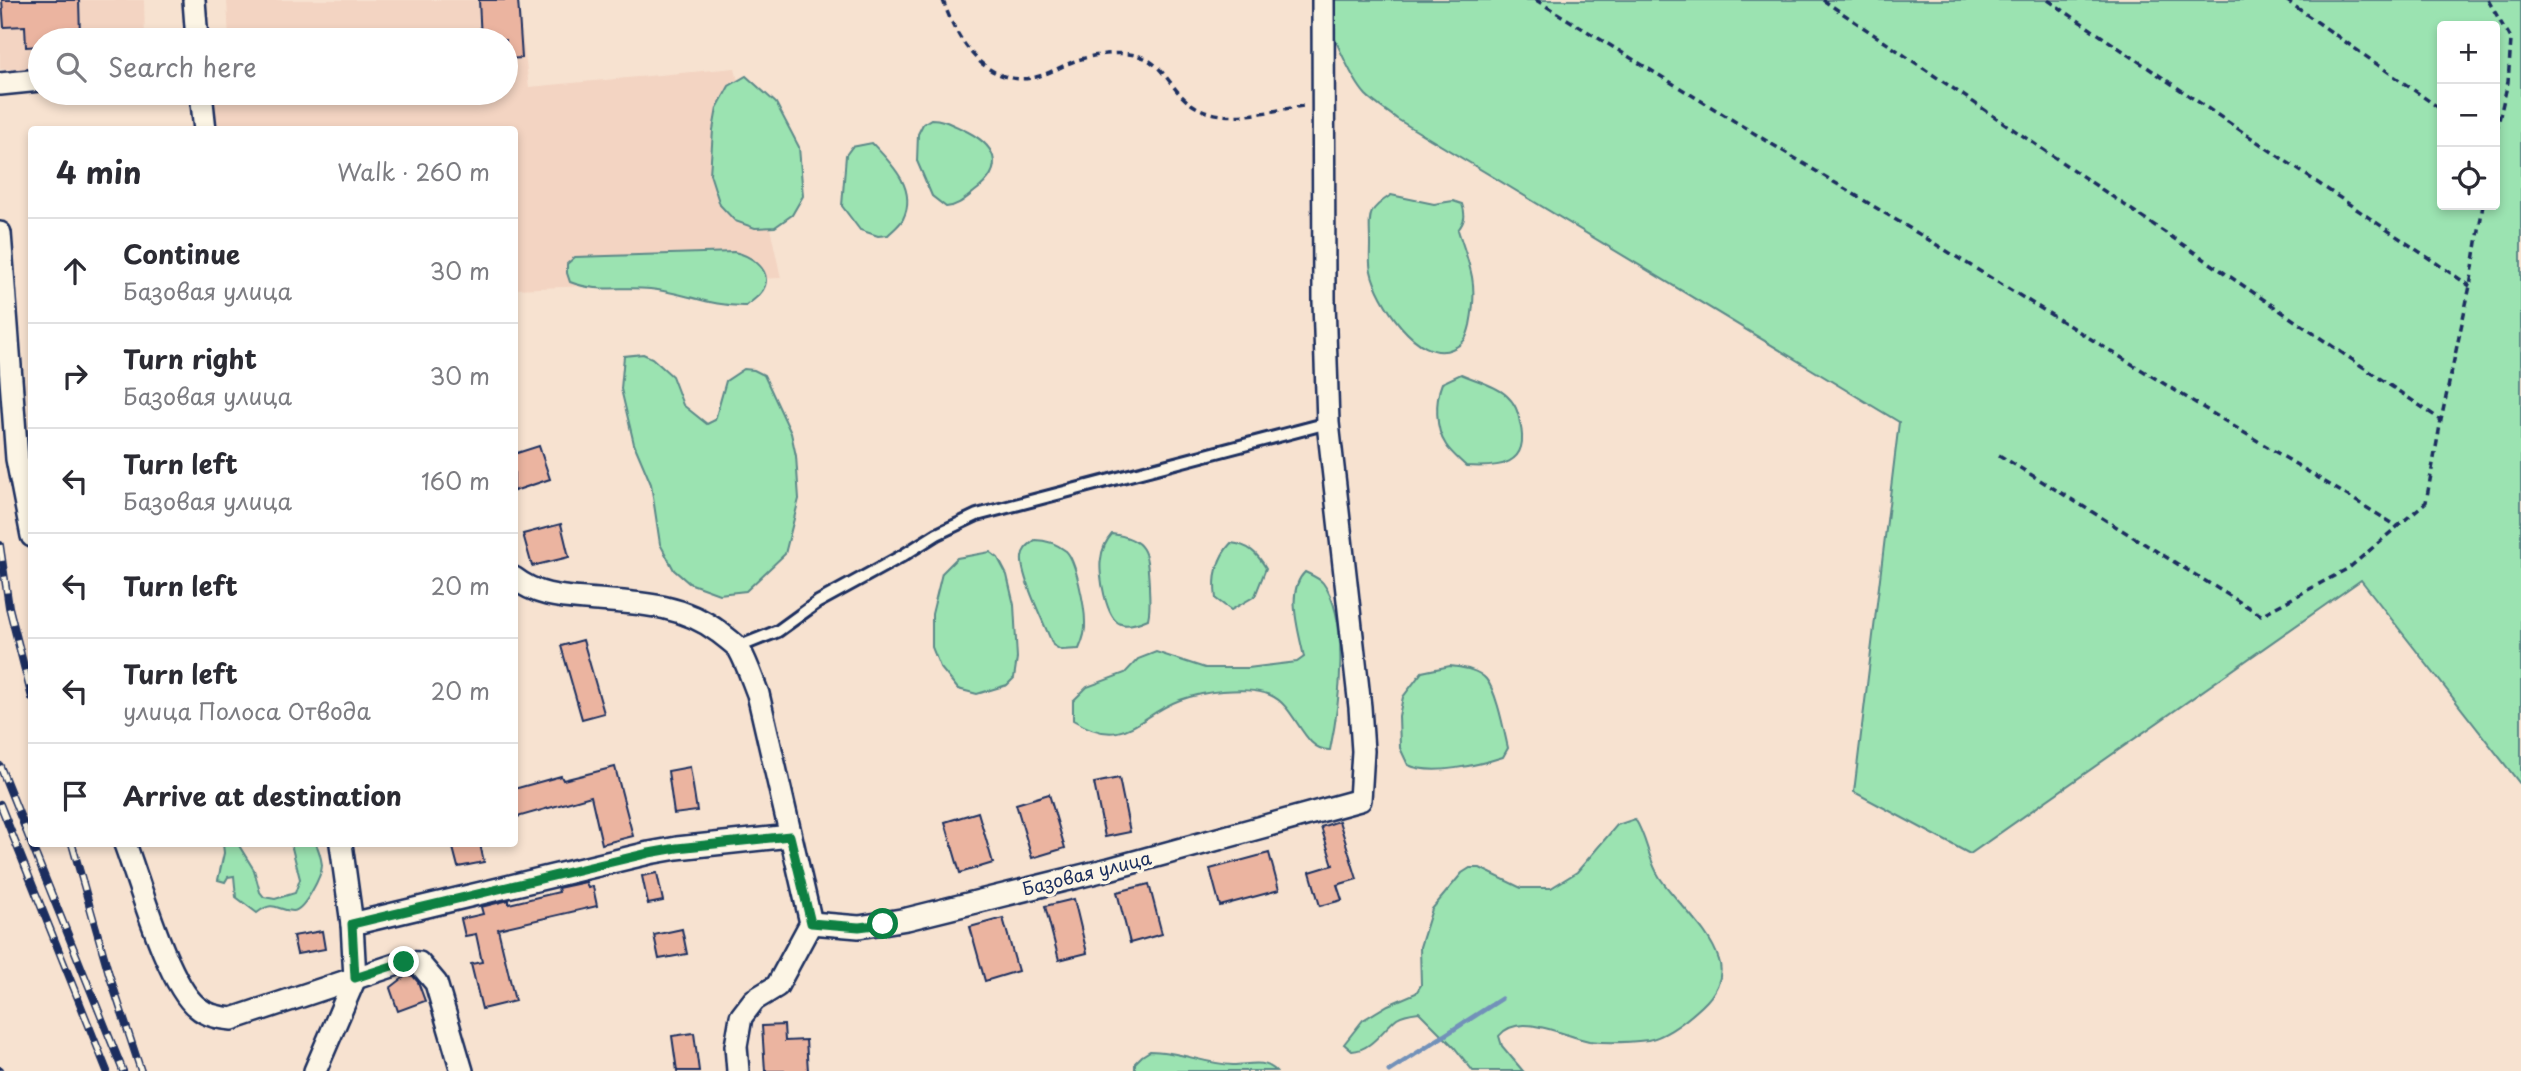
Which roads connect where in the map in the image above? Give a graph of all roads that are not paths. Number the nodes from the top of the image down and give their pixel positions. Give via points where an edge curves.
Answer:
1 (194, 0) edge
2 (1323, 0) edge
3 (196, 28) edge
4 (28, 81) edge
5 (0, 84) edge
6 (202, 105) edge
7 (205, 126) edge
8 (0, 233) edge
9 (1328, 423) junction
10 (28, 514) edge
11 (518, 581) edge
12 (738, 647) junction
13 (790, 836) junction
14 (126, 847) edge
15 (341, 847) edge
16 (811, 923) junction
17 (352, 924) junction
18 (355, 978) junction
19 (314, 1071) edge
20 (462, 1071) edge
21 (738, 1071) edge

1 - 3 street
2 - 9 street
4 - 5 street
6 - 7 street
8 - 10 street via 18,459
9 - 12 lane via 977,515 818,602 778,631
9 - 16 street, Базовая улица via 1360,707 1360,800 906,919 859,927
11 - 12 street via 546,595 680,610
12 - 13 street via 758,694
13 - 16 street
13 - 17 street via 649,853
14 - 18 street via 167,959 188,999 205,1013 243,1017
15 - 17 street
16 - 21 street via 777,986 754,1000 741,1017
17 - 18 street
18 - 19 street
18 - 20 street via 404,962 419,963 436,983

